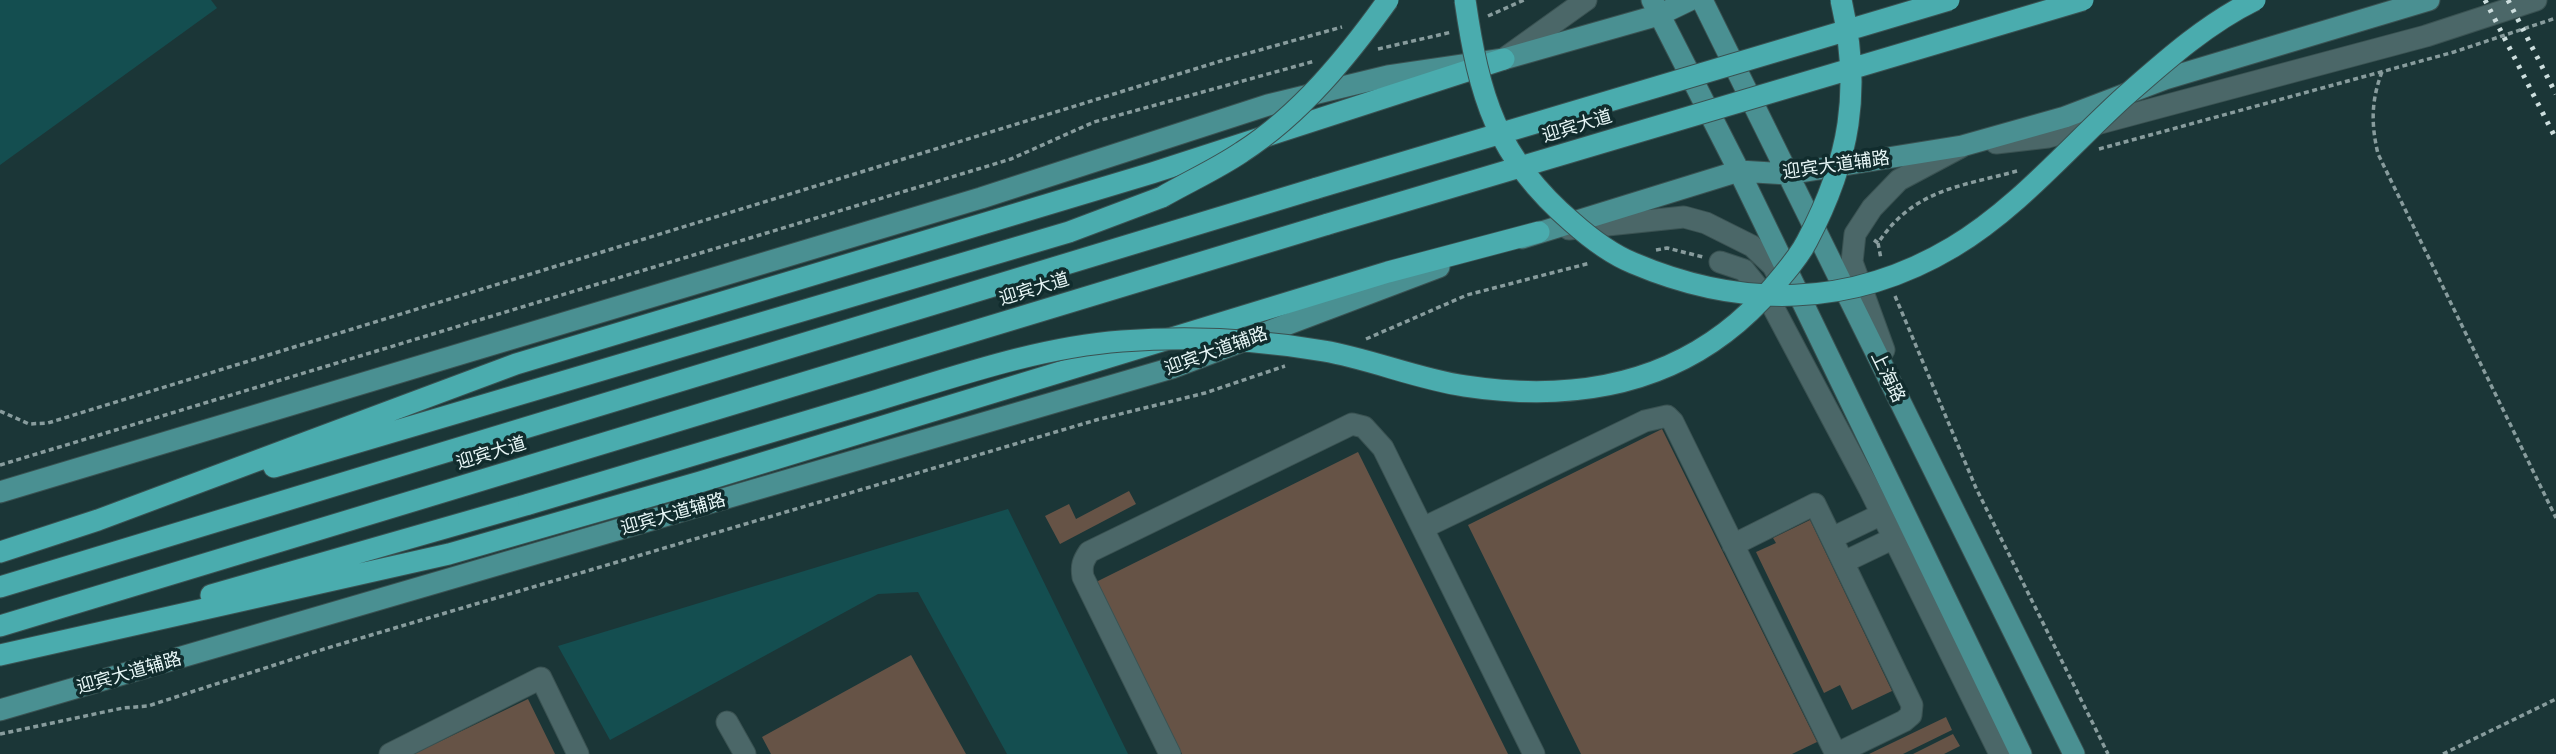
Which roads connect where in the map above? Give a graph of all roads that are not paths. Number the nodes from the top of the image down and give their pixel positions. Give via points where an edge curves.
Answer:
1 (1388, 0) edge
2 (1465, 0) edge
3 (1586, 0) edge
4 (1690, 0) edge
5 (1702, 0) edge
6 (1841, 0) edge
7 (1949, 0) edge
8 (2083, 0) edge
9 (2255, 0) edge
10 (2429, 0) edge
11 (2536, 0) edge
12 (1655, 7) edge
13 (1504, 59) junction
14 (1962, 146) junction
15 (1739, 171) junction
16 (1788, 174) junction
17 (1539, 232) junction
18 (1720, 262) road end
19 (1941, 484) junction
20 (0, 492) edge
21 (1891, 509) junction
22 (98, 520) junction
23 (1423, 528) junction
24 (1832, 538) junction
25 (1894, 538) junction
26 (1733, 545) junction
27 (0, 552) edge
28 (1844, 562) junction
29 (0, 587) edge
30 (0, 626) edge
31 (0, 655) edge
32 (0, 710) edge
33 (727, 722) dead end
34 (390, 754) edge
35 (578, 754) edge
36 (745, 754) edge
37 (1170, 754) edge
38 (1534, 754) edge
39 (1836, 754) edge
40 (2000, 754) edge
41 (2021, 754) edge
42 (2074, 754) edge

1 - 22 highway, bridge via 1329,76 1275,126 1243,152 1162,197 1056,236
2 - 9 highway, bridge via 1474,61 1503,142 1538,193 1579,229 1618,257 1670,279 1735,294 1818,296 1884,281 1954,247 2015,200 2173,54
3 - 13 street
4 - 12 main road
5 - 16 main road, 上海路
6 - 31 highway, bridge via 1853,84 1849,131 1828,201 1799,256 1750,314 1701,350 1641,378 1584,391 1520,392 1462,386 1325,351 1210,337 1072,347
7 - 29 highway, 迎宾大道, bridge
8 - 30 highway, 迎宾大道, bridge
10 - 14 main road, 迎宾大道辅路
11 - 14 street via 2426,36 2048,137
12 - 13 main road
12 - 15 main road
13 - 20 main road via 1388,76 1268,105 981,198
13 - 22 highway via 1152,173 516,364
14 - 16 main road, 迎宾大道辅路
14 - 19 street via 1899,180 1872,208 1857,230 1852,262
15 - 16 main road, 迎宾大道辅路
15 - 17 main road, 迎宾大道辅路
15 - 21 main road
16 - 19 main road, 上海路
17 - 21 street via 1684,217 1752,246 1773,266 1813,341
17 - 31 highway via 1388,272 449,554
17 - 32 main road, 迎宾大道辅路 via 1340,302 1172,368
18 - 21 street via 1744,270 1772,305
19 - 42 main road, 上海路
21 - 24 street
21 - 25 street
21 - 41 main road
22 - 27 highway
23 - 26 street via 1645,421 1667,416
23 - 37 street via 1384,448 1364,427 1352,424 1089,552 1081,567 1083,577
23 - 38 street
24 - 26 street via 1815,504
24 - 28 street
25 - 28 street
25 - 40 street
26 - 39 street
28 - 39 street via 1912,705 1904,721
33 - 36 street
34 - 35 street via 541,678

